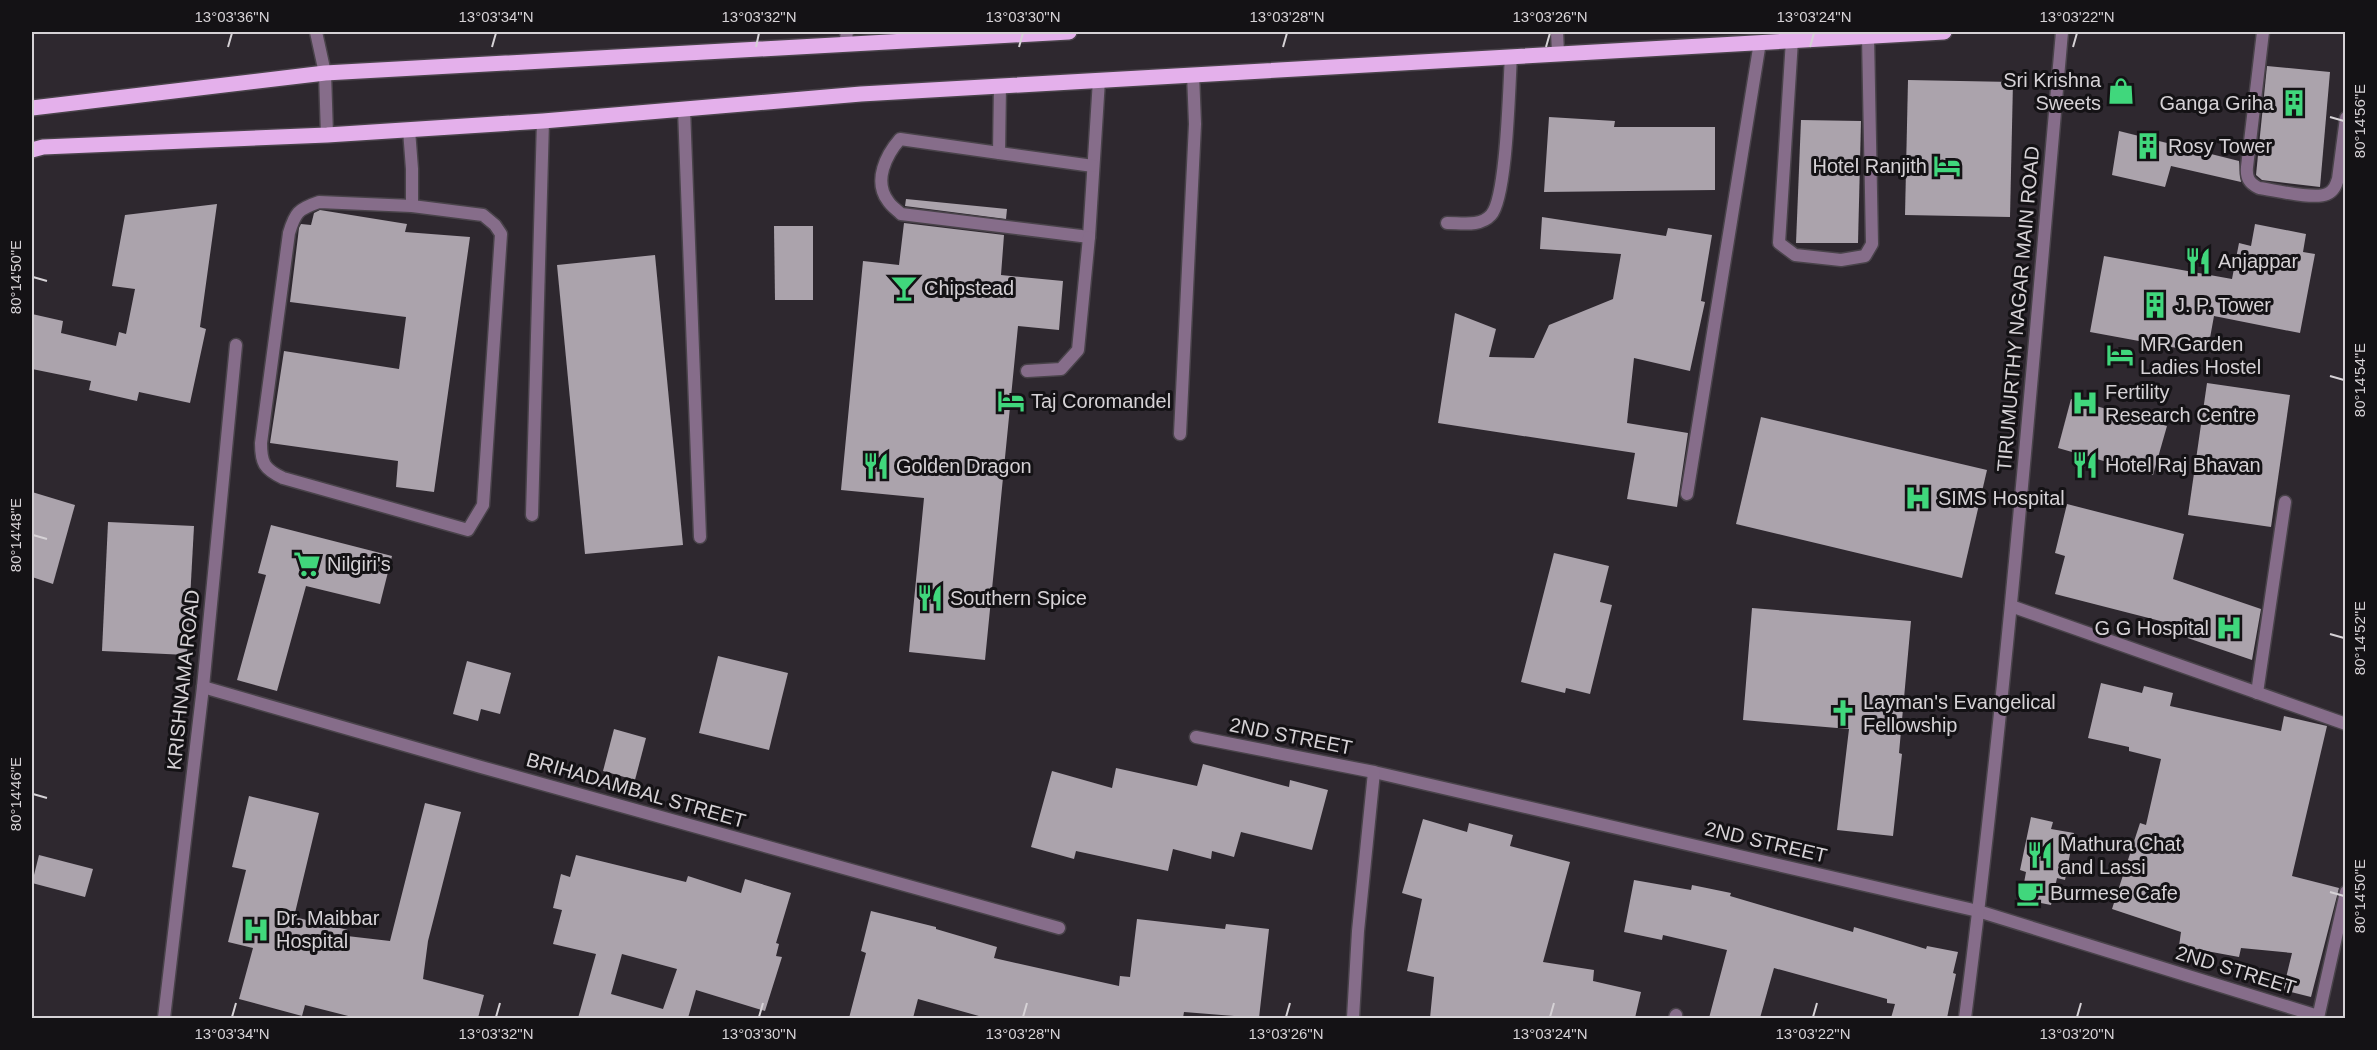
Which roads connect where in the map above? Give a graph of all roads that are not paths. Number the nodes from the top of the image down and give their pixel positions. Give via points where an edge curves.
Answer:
1 (316, 32) edge
2 (1069, 32) edge
3 (1557, 32) edge
4 (1944, 32) edge
5 (2062, 32) edge
6 (2263, 32) edge
7 (1868, 36) junction
8 (846, 38) edge
9 (1792, 40) junction
10 (1760, 42) junction
11 (1558, 53) junction
12 (1511, 56) junction
13 (325, 73) junction
14 (1193, 74) junction
15 (1099, 80) junction
16 (1000, 85) junction
17 (32, 108) edge
18 (684, 109) junction
19 (2346, 118) edge
20 (543, 121) junction
21 (408, 130) junction
22 (327, 135) junction
23 (32, 150) edge
24 (999, 153) junction
25 (1093, 166) junction
26 (412, 206) junction
27 (1448, 223) dead end
28 (1089, 237) junction
29 (236, 345) dead end
30 (1027, 371) dead end
31 (1180, 434) dead end
32 (1687, 494) dead end
33 (2284, 502) dead end
34 (532, 515) dead end
35 (700, 537) dead end
36 (2011, 606) junction
37 (203, 687) junction
38 (2258, 693) junction
39 (2346, 724) edge
40 (1197, 737) dead end
41 (1374, 772) junction
42 (2346, 892) edge
43 (1978, 911) junction
44 (1059, 928) dead end
45 (2318, 1017) edge
46 (164, 1018) edge
47 (1353, 1018) edge
48 (1965, 1018) edge

1 - 13 street
2 - 8 main road
3 - 11 street
4 - 7 main road
5 - 36 street, TIRUMURTHY NAGAR MAIN ROAD
6 - 19 street via 2246,175 2252,184 2292,193 2326,195 2338,178
7 - 9 main road
7 - 9 street via 1872,244 1865,256 1841,260 1795,255 1779,243
8 - 13 main road
9 - 10 main road
10 - 11 main road
10 - 32 street
11 - 12 main road
12 - 14 main road
12 - 27 street via 1501,188 1493,213 1477,224
13 - 17 main road
13 - 22 street
14 - 15 main road
14 - 31 street via 1195,124
15 - 16 main road
15 - 25 street
16 - 18 main road
16 - 24 street
18 - 20 main road
18 - 35 street
20 - 21 main road
20 - 34 street
21 - 22 main road
21 - 26 street
22 - 23 main road
24 - 25 street
24 - 28 street via 900,139 883,165 886,200 902,214
25 - 28 street
26 - 26 street via 319,202 303,207 294,217 261,460 270,472 283,478 468,530 483,505 501,234 483,215
28 - 30 street via 1078,350 1061,369
29 - 37 street, KRISHNAMA ROAD
33 - 38 street
36 - 38 street
36 - 43 street, TIRUMURTHY NAGAR MAIN ROAD
37 - 44 street, BRIHADAMBAL STREET
37 - 46 street, KRISHNAMA ROAD
38 - 39 street
40 - 41 street, 2ND STREET
41 - 43 street, 2ND STREET
41 - 47 street
42 - 45 street
43 - 45 street, 2ND STREET
43 - 48 street, TIRUMURTHY NAGAR MAIN ROAD

